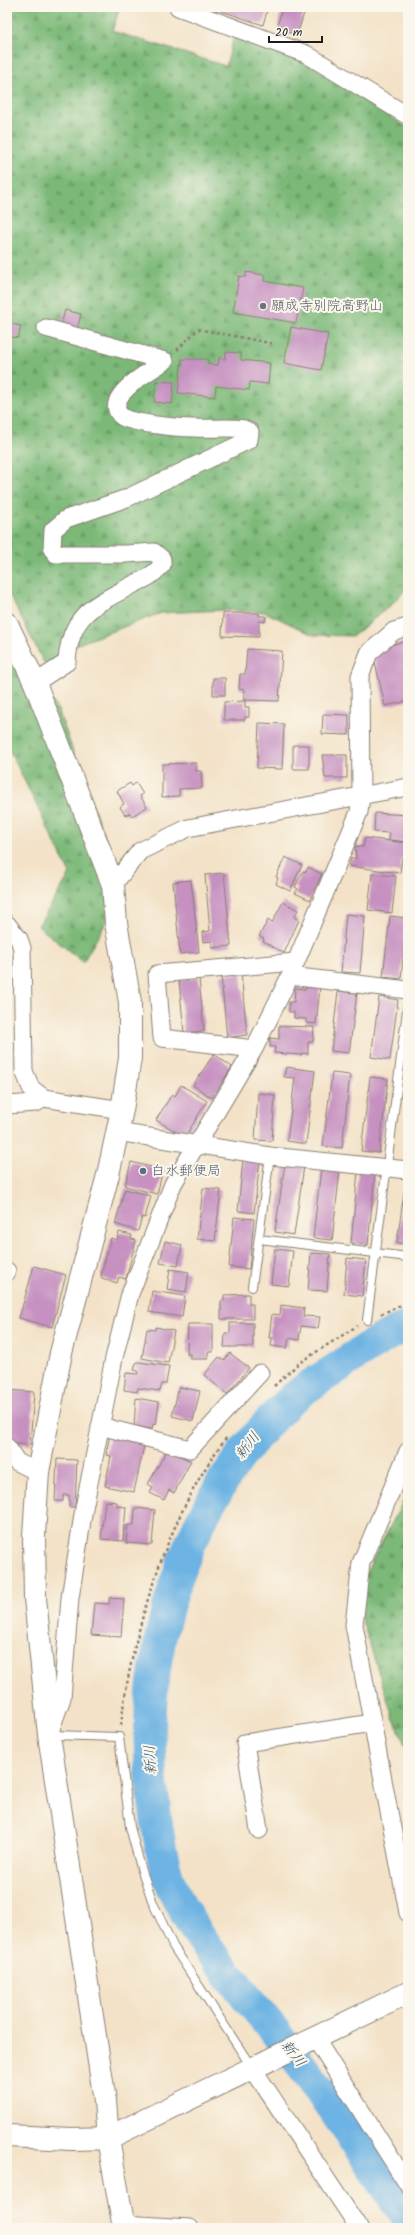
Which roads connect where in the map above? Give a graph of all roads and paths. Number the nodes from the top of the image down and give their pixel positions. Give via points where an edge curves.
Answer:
1 (178, 7) edge
2 (408, 116) edge
3 (46, 328) dead end
4 (275, 344) dead end
5 (165, 361) junction
6 (7, 624) edge
7 (408, 627) edge
8 (35, 683) junction
9 (408, 788) edge
10 (361, 796) junction
11 (113, 885) junction
12 (7, 924) edge
13 (292, 969) junction
14 (408, 990) edge
15 (408, 1003) edge
16 (254, 1049) junction
17 (44, 1098) junction
18 (7, 1105) edge
19 (122, 1110) junction
20 (117, 1132) junction
21 (195, 1146) junction
22 (270, 1156) junction
23 (387, 1168) junction
24 (408, 1170) edge
25 (259, 1239) junction
26 (376, 1252) junction
27 (408, 1257) edge
28 (252, 1287) dead end
29 (408, 1302) edge
30 (367, 1320) junction
31 (260, 1373) dead end
32 (270, 1389) dead end
33 (100, 1426) junction
34 (230, 1433) dead end
35 (7, 1447) edge
36 (408, 1451) edge
37 (38, 1472) junction
38 (372, 1723) junction
39 (49, 1735) junction
40 (120, 1736) junction
41 (259, 1830) dead end
42 (408, 1912) edge
43 (408, 1993) edge
44 (313, 2039) junction
45 (256, 2067) junction
46 (7, 2136) edge
47 (108, 2138) junction
48 (408, 2185) edge
49 (124, 2226) edge
50 (190, 2228) edge
51 (359, 2228) edge

1 - 2 street via 306,54
3 - 5 street
4 - 5 path via 198,329
5 - 8 street via 146,373 121,395 117,403 120,414 130,420 194,428 244,429 250,432 249,440 127,498 66,519 53,530 52,550 56,554 154,552 162,559 162,565 150,576 89,608 77,623 66,662
6 - 8 street
7 - 10 street via 394,631 369,653 360,676
8 - 11 street
9 - 10 street
10 - 11 street via 188,828 140,851
10 - 13 street via 359,812
11 - 19 street via 116,923 130,1002 130,1058
12 - 17 street via 19,939 22,948 24,1071 31,1088
13 - 14 street
13 - 16 street
13 - 16 street via 158,974 162,1038
15 - 23 lane
16 - 21 street
17 - 18 street via 36,1103
17 - 19 street
19 - 20 street
20 - 21 street
20 - 37 street via 61,1354
21 - 22 street
21 - 33 street via 173,1184 130,1294
22 - 23 street
22 - 25 lane
23 - 24 street
23 - 26 lane
25 - 26 lane
25 - 28 lane
26 - 27 lane
26 - 30 lane
29 - 30 path
30 - 32 path via 299,1363
31 - 33 street via 190,1449
33 - 39 street via 70,1598 62,1698
34 - 40 path via 211,1457 179,1518 162,1558 125,1686
35 - 37 street via 17,1462
36 - 38 street via 361,1563 354,1625
37 - 39 street via 34,1536 35,1598
38 - 41 street via 245,1743
38 - 42 street
39 - 40 lane
39 - 47 street via 105,2101
40 - 45 lane via 130,1827 153,1903 173,1946
43 - 44 street
44 - 45 street
44 - 48 street
45 - 47 street
45 - 51 street
46 - 47 street
47 - 49 street
49 - 50 street

